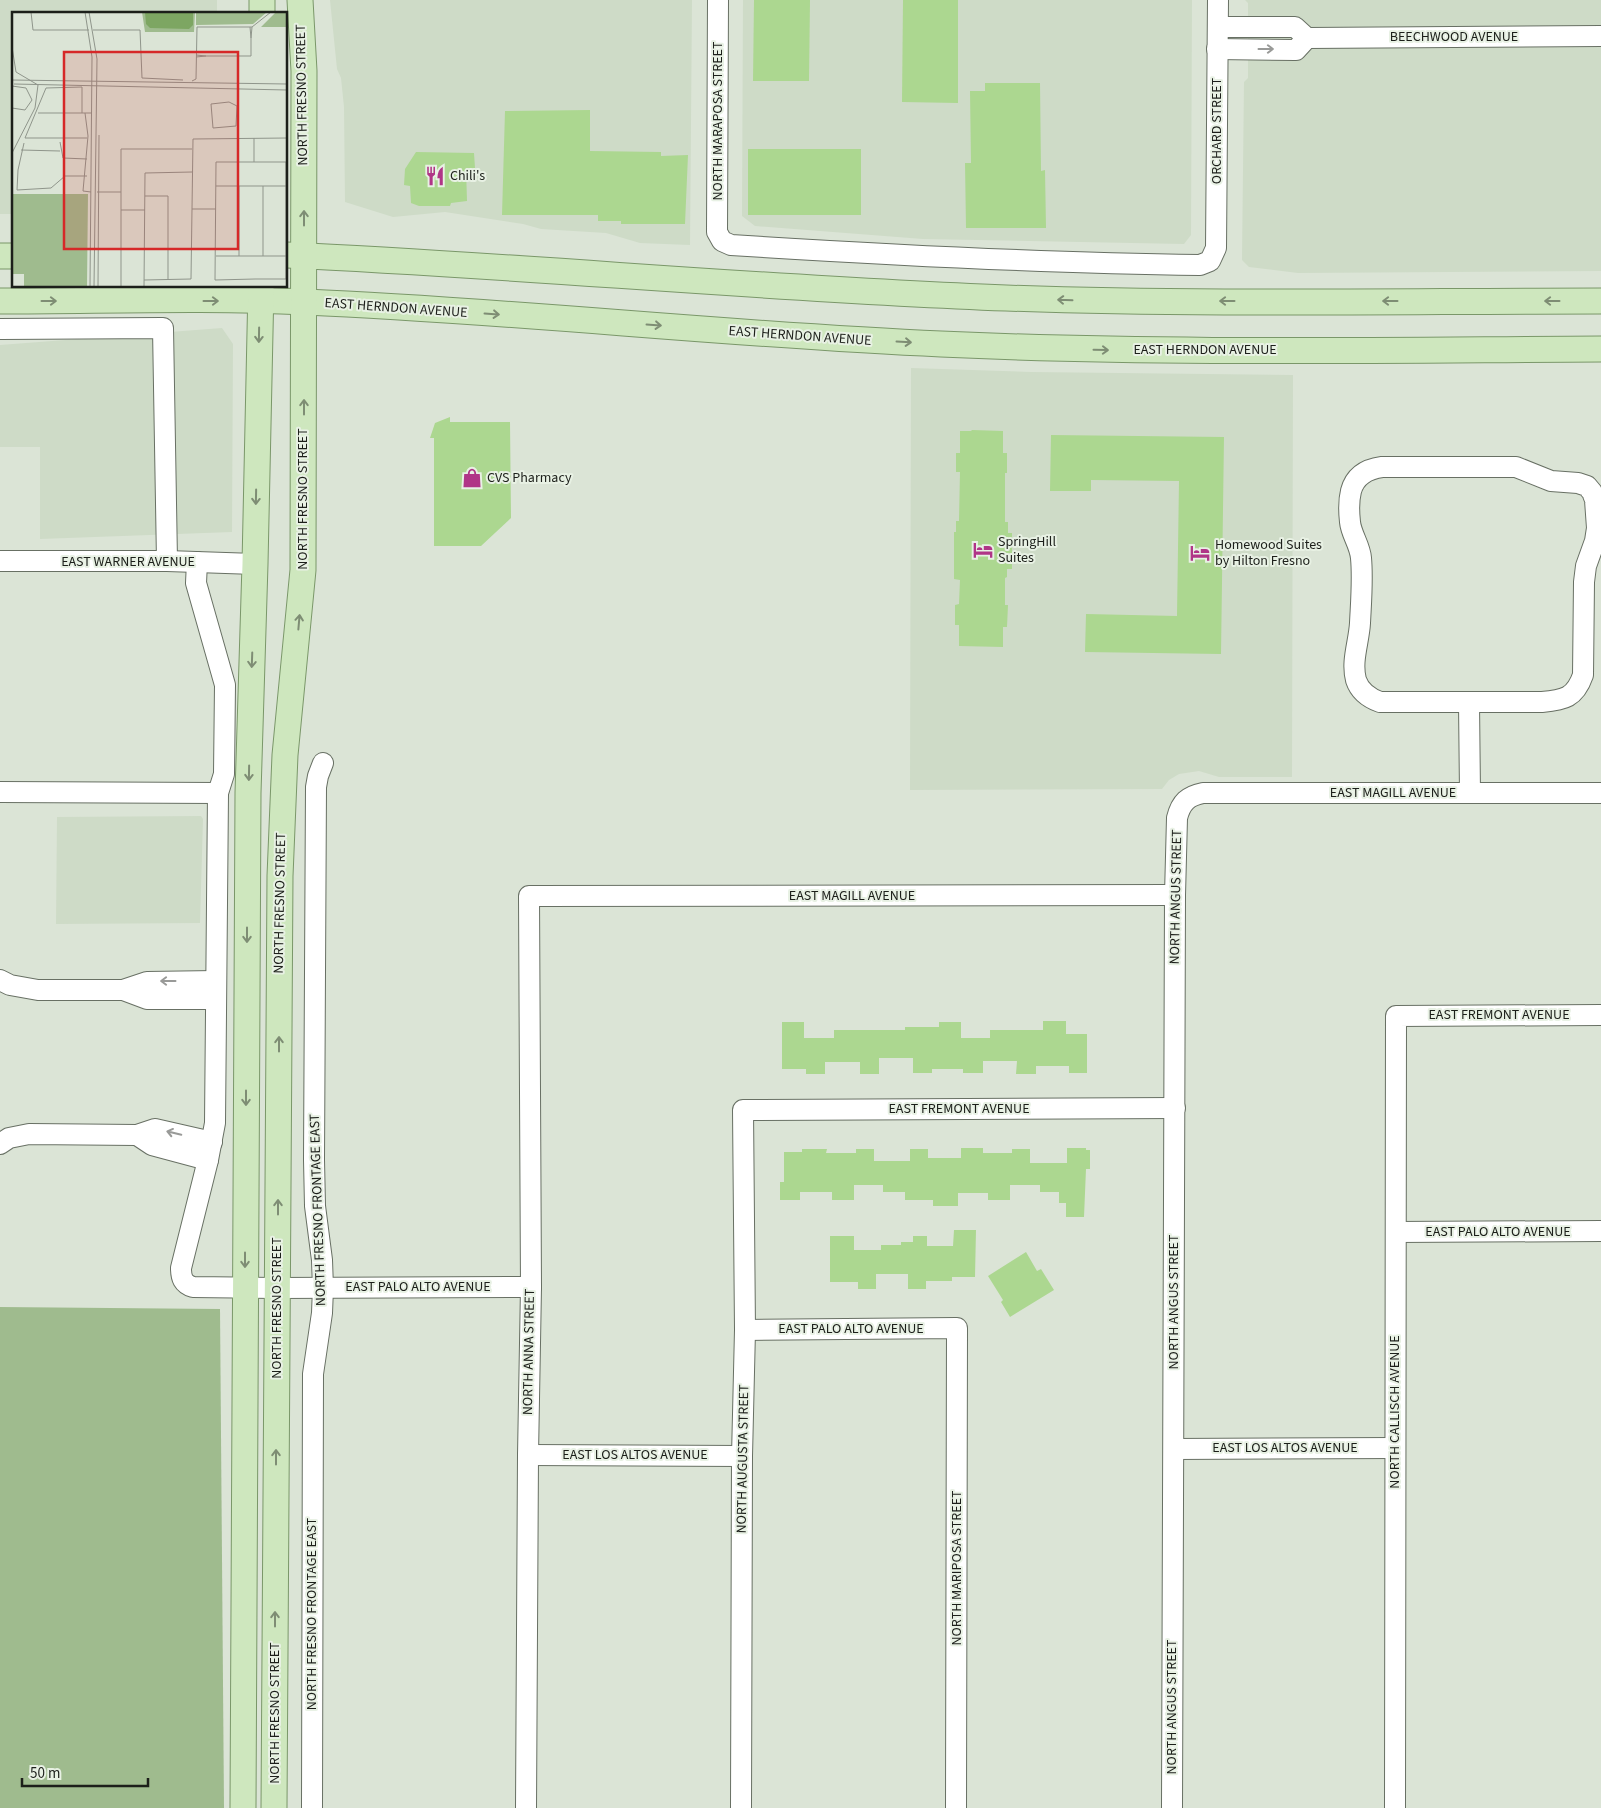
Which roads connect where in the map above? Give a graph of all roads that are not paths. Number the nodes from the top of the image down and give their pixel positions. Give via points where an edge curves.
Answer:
1 (300, 0) edge
2 (718, 0) edge
3 (1218, 0) edge
4 (1218, 27) junction
5 (1601, 36) edge
6 (1307, 38) junction
7 (1217, 49) junction
8 (295, 255) edge
9 (1210, 261) joint
10 (260, 293) edge
11 (0, 301) edge
12 (1601, 301) edge
13 (304, 302) junction
14 (0, 329) edge
15 (1601, 349) edge
16 (0, 561) edge
17 (167, 561) junction
18 (197, 562) junction
19 (255, 564) junction
20 (1470, 703) junction
21 (323, 763) dead end
22 (0, 792) edge
23 (218, 793) junction
24 (1470, 793) junction
25 (1601, 793) edge
26 (1186, 799) joint
27 (1176, 895) junction
28 (529, 896) joint
29 (0, 980) edge
30 (216, 990) junction
31 (1601, 1015) edge
32 (1396, 1016) joint
33 (1175, 1108) junction
34 (742, 1110) joint
35 (0, 1144) edge
36 (210, 1151) junction
37 (1601, 1231) edge
38 (1396, 1232) junction
39 (530, 1287) junction
40 (245, 1288) junction
41 (277, 1288) junction
42 (323, 1288) junction
43 (957, 1328) joint
44 (745, 1330) junction
45 (1395, 1448) junction
46 (1174, 1449) junction
47 (528, 1455) junction
48 (742, 1456) junction
49 (243, 1808) edge
50 (274, 1808) edge
51 (312, 1808) edge
52 (526, 1808) edge
53 (741, 1808) edge
54 (956, 1808) edge
55 (1172, 1808) edge
56 (1395, 1808) edge

8 -> 1 main road, NORTH FRESNO STREET via 304,71
2 - 9 street, NORTH MARAPOSA STREET via 717,232 722,241 732,245 939,258 1200,265
3 - 4 street, ORCHARD STREET
4 - 6 street, BEECHWOOD AVENUE via 1295,27
4 - 7 street, ORCHARD STREET
5 - 6 street, BEECHWOOD AVENUE
7 -> 6 street via 1296,50
7 - 9 street, ORCHARD STREET via 1216,248
12 -> 8 main road via 1016,298
8 - 13 main road, NORTH FRESNO STREET
11 -> 10 main road, EAST HERNDON AVENUE
10 - 13 main road, EAST HERNDON AVENUE
10 -> 19 main road
13 -> 15 main road, EAST HERNDON AVENUE via 943,344 1079,349
41 -> 13 main road, NORTH FRESNO STREET via 280,858 285,755 304,570
14 - 17 street via 163,328
16 - 17 street, EAST WARNER AVENUE
17 - 18 street, EAST WARNER AVENUE
18 - 19 street, EAST WARNER AVENUE
18 - 23 street via 196,583 225,684 224,774
19 -> 40 main road via 248,793
20 - 20 street via 1559,700 1572,695 1579,686 1583,675 1584,582 1597,528 1592,492 1587,486 1550,481 1516,466 1371,469 1362,474 1350,492 1350,522 1361,558 1360,624 1354,660 1357,682 1368,698 1380,702
20 - 24 street
21 - 42 street, NORTH FRESNO FRONTAGE EAST via 316,787 314,1150 315,1206
22 - 23 street
23 - 30 street
24 - 25 street, EAST MAGILL AVENUE
24 - 26 street, EAST MAGILL AVENUE via 1203,793
26 - 27 street, NORTH ANGUS STREET via 1177,818
27 - 28 street, EAST MAGILL AVENUE
27 - 33 street, NORTH ANGUS STREET
28 - 39 street, NORTH ANNA STREET
29 - 30 street via 38,990 123,990 147,999
30 - 36 street via 214,1123
31 - 32 street, EAST FREMONT AVENUE
32 - 38 street, NORTH CALLISCH AVENUE
33 - 34 street, EAST FREMONT AVENUE
33 - 46 street, NORTH ANGUS STREET
34 - 44 street, NORTH AUGUSTA STREET
35 - 36 street via 9,1138 29,1134 137,1136 156,1129
36 - 40 street, EAST PALO ALTO AVENUE via 181,1275 183,1281 193,1287
37 - 38 street, EAST PALO ALTO AVENUE
38 - 45 street, NORTH CALLISCH AVENUE
39 - 42 street, EAST PALO ALTO AVENUE
39 - 47 street, NORTH ANNA STREET
40 - 41 street, EAST PALO ALTO AVENUE
40 - 49 main road
41 - 42 street, EAST PALO ALTO AVENUE
50 -> 41 main road, NORTH FRESNO STREET
42 - 51 street, NORTH FRESNO FRONTAGE EAST via 313,1374
43 - 44 street, EAST PALO ALTO AVENUE
43 - 54 street, NORTH MARIPOSA STREET
44 - 48 street, NORTH AUGUSTA STREET
45 - 46 street, EAST LOS ALTOS AVENUE
45 - 56 street, NORTH CALLISCH AVENUE
46 - 55 street, NORTH ANGUS STREET
47 - 48 street, EAST LOS ALTOS AVENUE
47 - 52 street, NORTH ANNA STREET
48 - 53 street, NORTH AUGUSTA STREET

